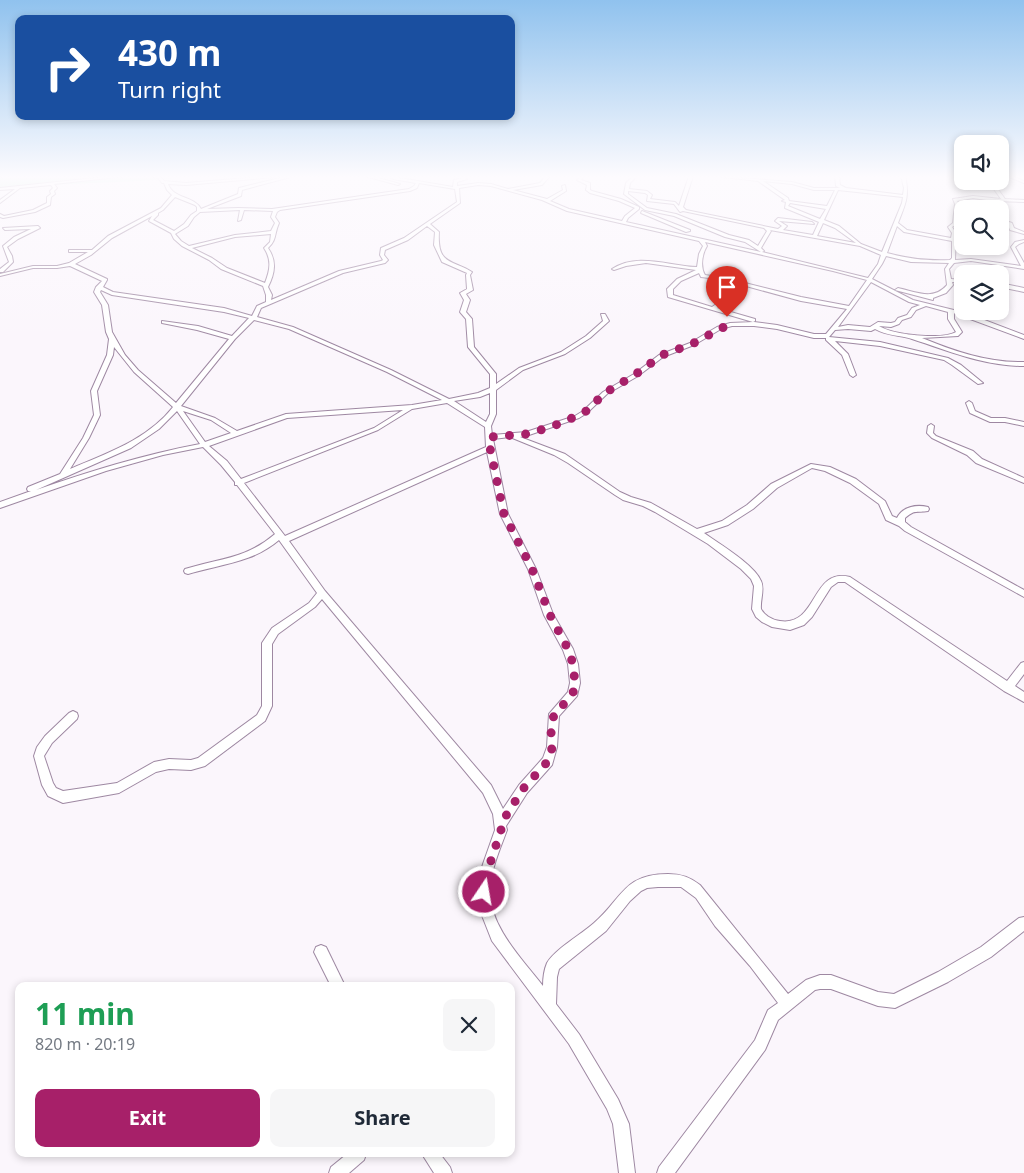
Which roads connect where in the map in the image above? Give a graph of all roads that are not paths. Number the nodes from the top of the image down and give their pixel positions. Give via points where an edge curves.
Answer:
1 (10, 231) edge
2 (31, 231) edge
3 (122, 231) edge
4 (417, 231) edge
5 (435, 231) edge
6 (660, 231) edge
7 (687, 231) edge
8 (712, 231) edge
9 (769, 231) edge
10 (783, 231) edge
11 (817, 231) edge
12 (842, 231) edge
13 (892, 231) edge
14 (906, 231) edge
15 (174, 232) edge
16 (273, 232) joint
17 (954, 233) edge
18 (814, 237) junction
19 (16, 238) junction
20 (953, 239) junction
21 (703, 241) junction
22 (1024, 241) edge
23 (862, 244) junction
24 (1015, 245) junction
25 (1024, 246) edge
26 (188, 248) junction
27 (759, 248) junction
28 (71, 251) dead end
29 (92, 251) junction
30 (764, 253) junction
31 (884, 254) junction
32 (785, 258) junction
33 (951, 261) junction
34 (71, 264) junction
35 (1024, 268) edge
36 (614, 269) dead end
37 (699, 270) junction
38 (0, 272) edge
39 (870, 280) junction
40 (950, 280) junction
41 (954, 280) edge
42 (745, 284) junction
43 (266, 286) junction
44 (99, 287) junction
45 (1009, 287) edge
46 (886, 288) junction
47 (1024, 290) edge
48 (269, 295) junction
49 (928, 298) junction
50 (276, 300) junction
51 (268, 302) junction
52 (925, 305) junction
53 (850, 308) junction
54 (712, 309) junction
55 (951, 310) junction
56 (954, 310) edge
57 (719, 311) junction
58 (954, 311) edge
59 (603, 315) dead end
60 (254, 317) junction
61 (981, 320) edge
62 (164, 322) dead end
63 (777, 326) junction
64 (875, 326) junction
65 (724, 327) junction
66 (833, 329) junction
67 (888, 333) junction
68 (1024, 336) edge
69 (826, 337) junction
70 (913, 337) junction
71 (233, 338) junction
72 (112, 339) junction
73 (916, 353) junction
74 (1024, 364) edge
75 (852, 375) dead end
76 (980, 383) dead end
77 (493, 389) junction
78 (449, 400) junction
79 (969, 403) dead end
80 (177, 407) junction
81 (412, 407) junction
82 (1024, 424) edge
83 (488, 426) junction
84 (930, 426) dead end
85 (235, 433) junction
86 (513, 436) junction
87 (490, 437) junction
88 (204, 445) junction
89 (490, 448) junction
90 (111, 454) junction
91 (62, 474) junction
92 (81, 476) junction
93 (1024, 481) edge
94 (238, 483) junction
95 (0, 503) edge
96 (925, 509) dead end
97 (902, 524) junction
98 (695, 533) junction
99 (282, 538) junction
100 (188, 571) dead end
101 (322, 592) junction
102 (1024, 594) edge
103 (1024, 666) edge
104 (1008, 688) junction
105 (1024, 698) edge
106 (73, 716) dead end
107 (502, 822) junction
108 (1024, 923) edge
109 (322, 952) dead end
110 (336, 982) edge
111 (787, 1004) junction
112 (549, 1006) junction
113 (355, 1157) edge
114 (432, 1157) edge
115 (337, 1173) edge
116 (444, 1173) edge
117 (627, 1173) edge
118 (665, 1173) edge

1 - 19 street
2 - 19 street
3 - 29 street
4 - 50 street via 381,251 386,260 383,262 339,273
5 - 77 street via 436,245 444,261 470,272 470,290 463,293 467,300 463,312 469,319 471,347 492,371
6 - 21 street
7 - 21 street
8 - 27 street
9 - 27 street
10 - 18 street
11 - 18 street
12 - 23 street
13 - 31 street
14 - 20 street
15 - 26 street via 176,240
16 - 26 street via 234,236
16 - 43 street via 272,242 266,248 273,263
17 - 20 street
18 - 23 street
19 - 38 street via 4,248 11,260
20 - 33 street via 954,258
21 - 30 street
21 - 32 street via 746,255
21 - 37 street
22 - 24 street
23 - 31 street
24 - 25 street
24 - 35 street via 1013,248
26 - 43 street
27 - 30 street
28 - 29 street
29 - 34 street
30 - 32 street
31 - 33 street via 914,262
31 - 39 street
32 - 39 street
33 - 35 street via 979,261
33 - 40 street via 947,269
34 - 38 street
34 - 44 street via 104,279
36 - 37 street via 640,261
37 - 42 street via 703,276
37 - 54 street via 679,280 669,293 674,298
39 - 46 street
39 - 53 street
40 - 41 street
40 - 49 street via 944,292
42 - 53 street
42 - 54 street
43 - 48 street
44 - 60 street via 112,293
44 - 72 street via 97,292 105,305
45 - 47 street
46 - 49 street
46 - 52 street
48 - 50 street
48 - 51 street
49 - 56 street
50 - 51 street
51 - 60 street
52 - 55 street
52 - 64 street via 914,309 897,323
53 - 66 street
54 - 57 street
55 - 58 street
55 - 70 street via 959,332 957,335
57 - 63 street
57 - 65 street via 728,320
59 - 77 street via 606,321 588,337 561,354 521,368
60 - 71 street
60 - 78 street via 311,336
61 - 68 street
62 - 71 street
63 - 65 street via 747,323
63 - 69 street
64 - 66 street via 871,330
64 - 67 street
65 - 86 street via 662,355 605,393 585,412 551,427
66 - 69 street
67 - 70 street
67 - 73 street via 892,342
69 - 73 street via 880,344
69 - 75 street via 845,354
70 - 74 street via 938,348 993,362
71 - 80 street
72 - 80 street via 136,371
72 - 91 street via 110,355 94,391 97,415
73 - 76 street via 954,362
77 - 78 street via 480,395
77 - 83 street via 493,414
78 - 81 street
78 - 83 street
79 - 82 street via 972,412 986,418
80 - 85 street via 214,418
80 - 88 street
80 - 90 street via 157,428
81 - 85 street via 286,416
81 - 94 street via 376,429
83 - 87 street
84 - 93 street via 934,437
85 - 88 street
86 - 87 street
86 - 98 street via 561,456 616,492 648,505
87 - 89 street
88 - 92 street via 154,455
88 - 94 street
89 - 99 street
89 - 107 street via 504,514 568,649 575,683 573,693 554,714 548,761 523,789
90 - 91 street
90 - 92 street
91 - 95 street
92 - 95 street
94 - 99 street
96 - 97 street via 915,508 904,513 900,519
97 - 98 street via 889,518 882,503 853,480 811,466 774,486 725,524
97 - 102 street
98 - 104 street via 722,549 754,576 758,584 757,610 772,623 787,626 803,622 830,583 843,578
99 - 100 street via 248,557
99 - 101 street
101 - 106 street via 312,605 275,631 266,642 266,706 262,718 202,762 154,767 119,788 62,797 52,792 48,785 39,756 46,742
101 - 107 street via 487,789
103 - 104 street
104 - 105 street
107 - 112 street via 484,882 485,906 497,936
108 - 111 street via 986,952 943,978 895,1001 878,999 824,981
109 - 110 street
111 - 112 street via 698,892 678,880 642,884 601,926 557,961 550,976
111 - 118 street via 773,1015 760,1045
112 - 117 street via 574,1039 613,1104 621,1124
113 - 115 street
114 - 116 street

